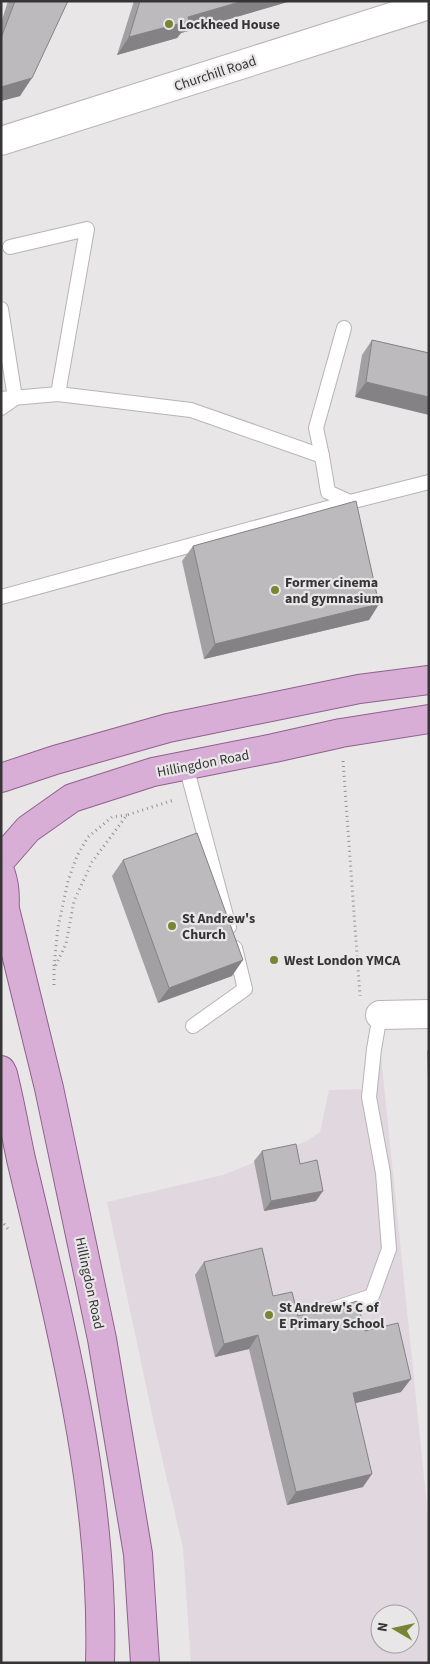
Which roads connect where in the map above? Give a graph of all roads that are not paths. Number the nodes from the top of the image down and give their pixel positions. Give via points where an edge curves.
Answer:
1 (429, 5) edge
2 (1, 141) edge
3 (10, 247) dead end
4 (1, 309) edge
5 (344, 328) dead end
6 (58, 394) junction
7 (8, 398) edge
8 (1, 408) edge
9 (322, 456) junction
10 (429, 482) edge
11 (350, 502) junction
12 (1, 597) edge
13 (429, 680) edge
14 (429, 719) edge
15 (186, 766) junction
16 (1, 778) edge
17 (1, 860) edge
18 (1, 874) edge
19 (3, 919) edge
20 (429, 1014) edge
21 (380, 1015) joint
22 (193, 1026) dead end
23 (1, 1070) edge
24 (304, 1318) edge
25 (100, 1663) edge
26 (145, 1663) edge

1 - 2 street, Churchill Road
3 - 6 lane via 87,229
4 - 7 lane
5 - 9 lane via 316,428
6 - 7 lane
6 - 9 lane via 191,410
7 - 8 lane
9 - 11 lane via 328,492
10 - 11 lane
11 - 12 lane
13 - 16 main road via 359,689 168,728
14 - 15 main road, Hillingdon Road via 341,733
15 - 17 main road, Hillingdon Road via 153,772 72,798 28,830
15 - 22 lane via 245,989
18 - 19 main road, Hillingdon Road via 5,886
19 - 26 main road, Hillingdon Road via 49,1088 102,1339 138,1554
20 - 21 street
21 - 24 lane via 369,1097 383,1173 389,1249 372,1296
23 - 25 main road via 74,1390 97,1562

